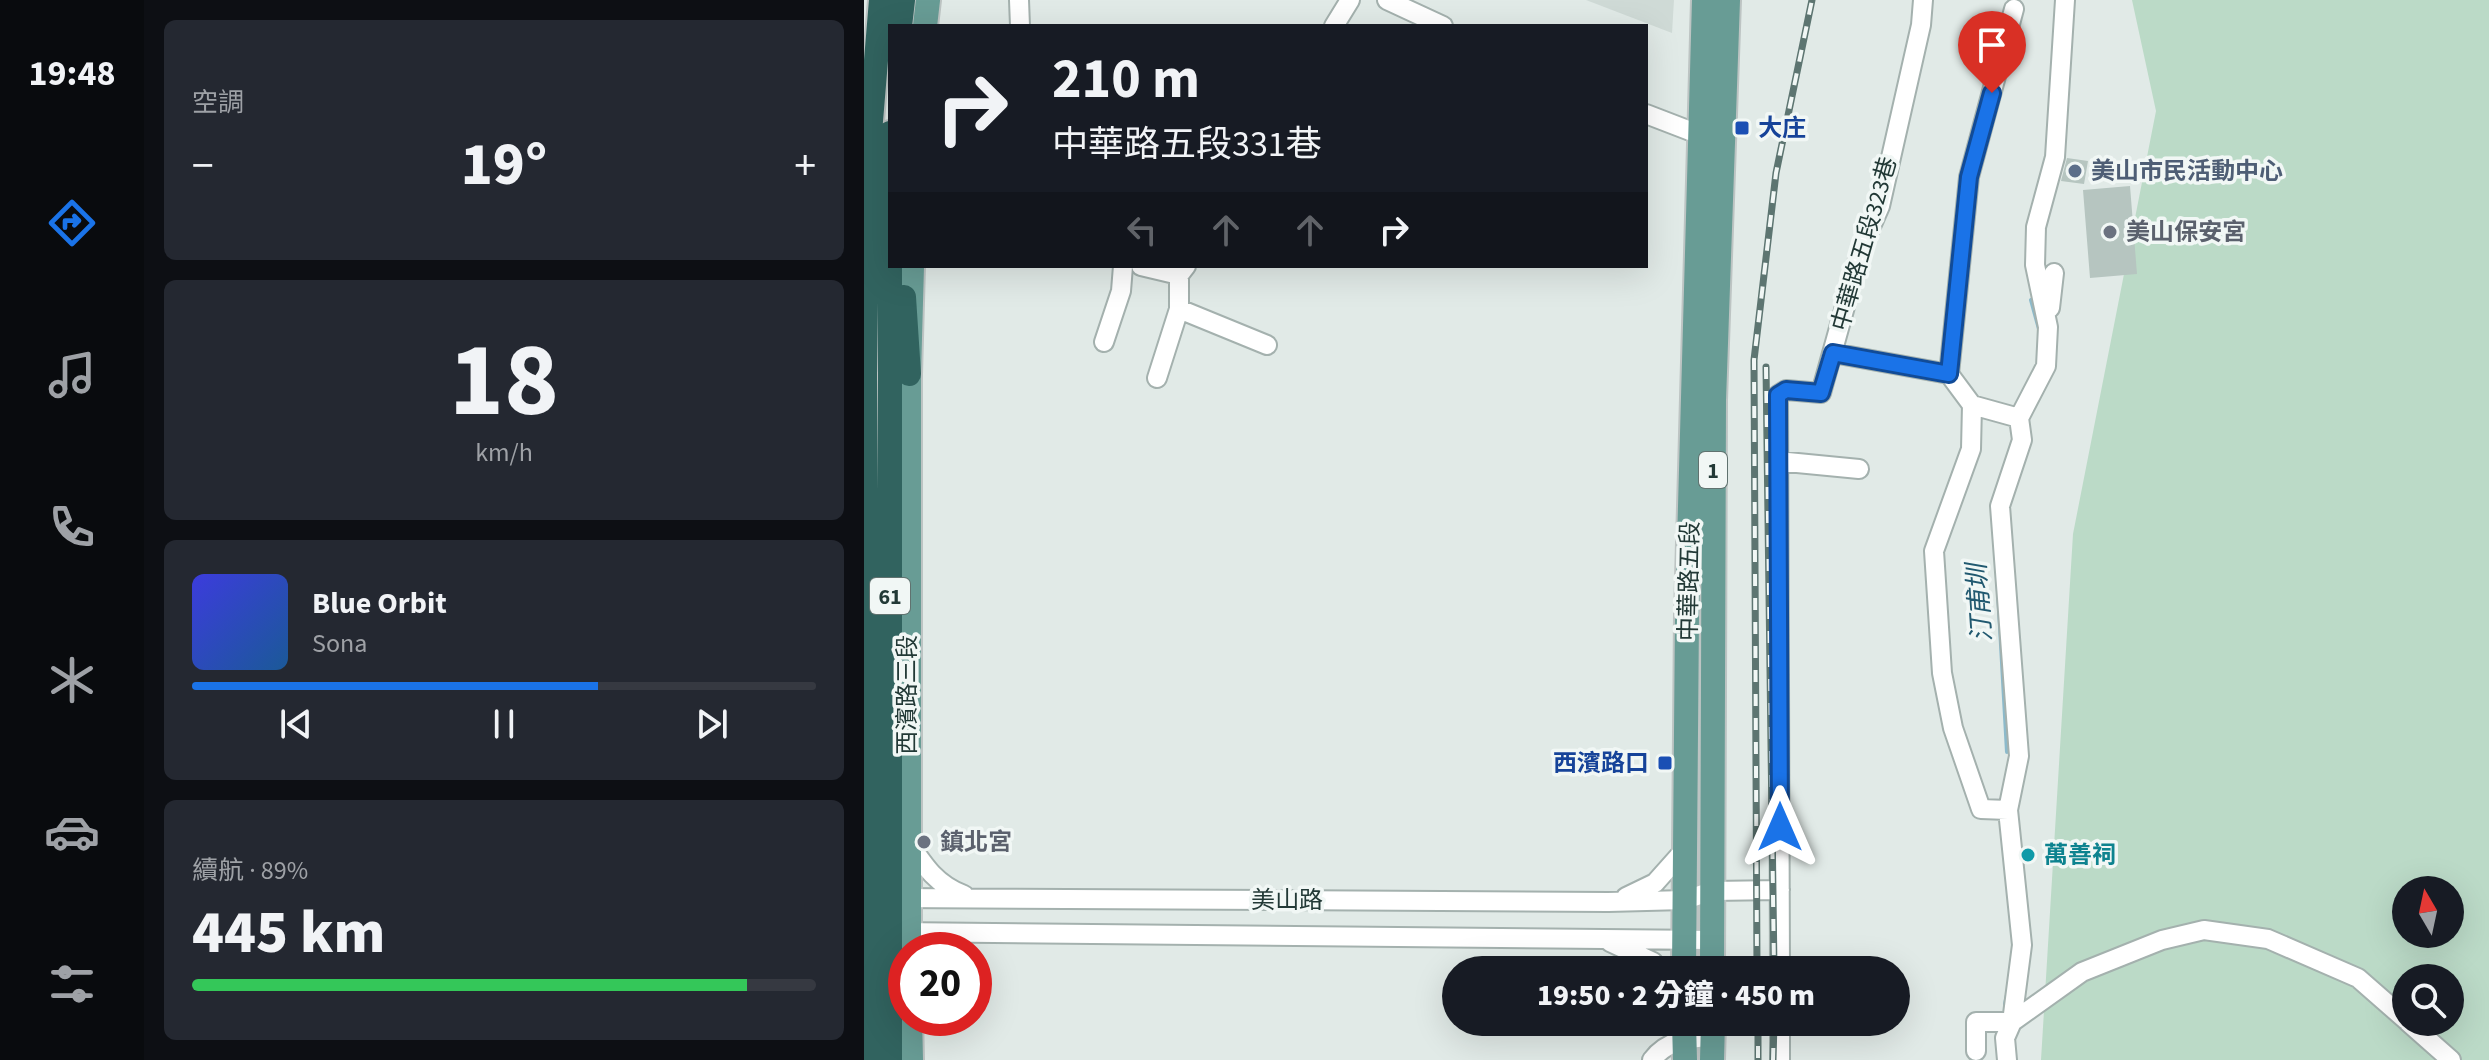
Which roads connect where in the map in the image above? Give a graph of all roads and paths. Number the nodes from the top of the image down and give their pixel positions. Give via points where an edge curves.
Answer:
1 (881, 0) edge
2 (903, 0) edge
3 (928, 0) edge
4 (1019, 0) edge
5 (1350, 0) edge
6 (1387, 0) edge
7 (1704, 0) edge
8 (1728, 0) edge
9 (1923, 0) edge
10 (2065, 0) edge
11 (2014, 9) dead end
12 (900, 24) edge
13 (925, 24) edge
14 (1020, 24) edge
15 (1335, 24) edge
16 (1439, 24) edge
17 (1648, 115) edge
18 (1710, 134) junction
19 (868, 157) junction
20 (864, 200) edge
21 (889, 268) edge
22 (903, 268) edge
23 (912, 268) edge
24 (1123, 268) edge
25 (1158, 268) edge
26 (1183, 271) edge
27 (2054, 273) dead end
28 (1179, 309) junction
29 (2048, 327) junction
30 (1104, 342) dead end
31 (1267, 345) dead end
32 (1833, 353) junction
33 (909, 374) junction
34 (1949, 374) junction
35 (1157, 378) dead end
36 (1972, 405) junction
37 (2019, 418) junction
38 (1777, 461) junction
39 (1859, 469) dead end
40 (1700, 614) junction
41 (2008, 810) junction
42 (907, 839) junction
43 (1688, 846) junction
44 (1780, 890) junction
45 (1712, 891) junction
46 (975, 898) junction
47 (883, 899) edge
48 (1685, 900) junction
49 (1608, 902) junction
50 (888, 934) edge
51 (992, 935) edge
52 (1604, 939) junction
53 (1684, 940) junction
54 (1711, 940) junction
55 (1640, 956) edge
56 (1684, 956) edge
57 (1712, 956) edge
58 (1780, 956) edge
59 (2392, 1008) edge
60 (2012, 1022) junction
61 (890, 1036) edge
62 (910, 1036) edge
63 (1780, 1036) edge
64 (2424, 1036) edge
65 (1684, 1040) edge
66 (1712, 1040) edge
67 (1976, 1051) dead end
68 (871, 1060) edge
69 (890, 1060) edge
70 (911, 1060) edge
71 (1652, 1060) edge
72 (1780, 1060) edge
73 (2007, 1060) edge
74 (2451, 1060) edge

1 - 19 highway, 61
2 - 12 highway
3 - 13 main road
4 - 14 street
5 - 15 street
6 - 16 street
7 - 18 main road, 中華路五段 / 1
8 - 18 main road, 中華路五段 / 1
9 - 32 street, 中華路五段323巷 via 1880,206 1861,249
10 - 29 street via 2055,157 2036,227 2035,265
11 - 34 street via 1969,177
17 - 18 street
18 - 40 main road, 中華路五段 / 1
19 - 20 highway
19 - 47 highway, 61 via 865,391
21 - 47 highway, 61
22 - 33 highway
23 - 33 main road, 西濱路三段 / 61
24 - 30 street
25 - 26 street
26 - 28 street
27 - 29 street
28 - 31 street
28 - 35 street
29 - 37 street via 2046,366
32 - 34 street
32 - 38 street, 中華路五段323巷 via 1821,393 1786,390 1778,395
33 - 42 main road, 西濱路三段 / 61
34 - 36 street
36 - 37 street
36 - 41 street via 1971,449 1934,551 1942,673 1953,728 1981,809
37 - 41 street via 2022,440 2000,506 2019,756
38 - 39 street
38 - 44 street
40 - 43 main road, 中華路五段 / 1
40 - 45 main road, 中華路五段 / 1
41 - 60 street via 2022,945
42 - 46 street via 928,873 948,889
42 - 47 main road, 西濱路三段 / 61
43 - 48 main road, 中華路五段 / 1
43 - 49 street via 1655,883
44 - 45 street, 美山路
44 - 58 street
45 - 48 street, 美山路
45 - 54 main road, 中華路五段 / 1
46 - 47 street, 美山路
46 - 49 street, 美山路
47 - 50 highway, 61
48 - 49 street, 美山路
48 - 53 main road, 中華路五段 / 1
50 - 68 highway, 61
51 - 52 street, 美山路
52 - 53 street, 美山路
52 - 55 street
53 - 54 street, 美山路
53 - 56 main road, 中華路五段 / 1
54 - 57 main road, 中華路五段 / 1
59 - 60 street via 2358,978 2268,939 2204,930 2162,940 2082,972
60 - 67 street via 1976,1022
60 - 73 street via 2005,1038
61 - 69 highway, 61
62 - 70 main road
63 - 72 street
64 - 74 street
65 - 66 street
65 - 71 street via 1660,1049

